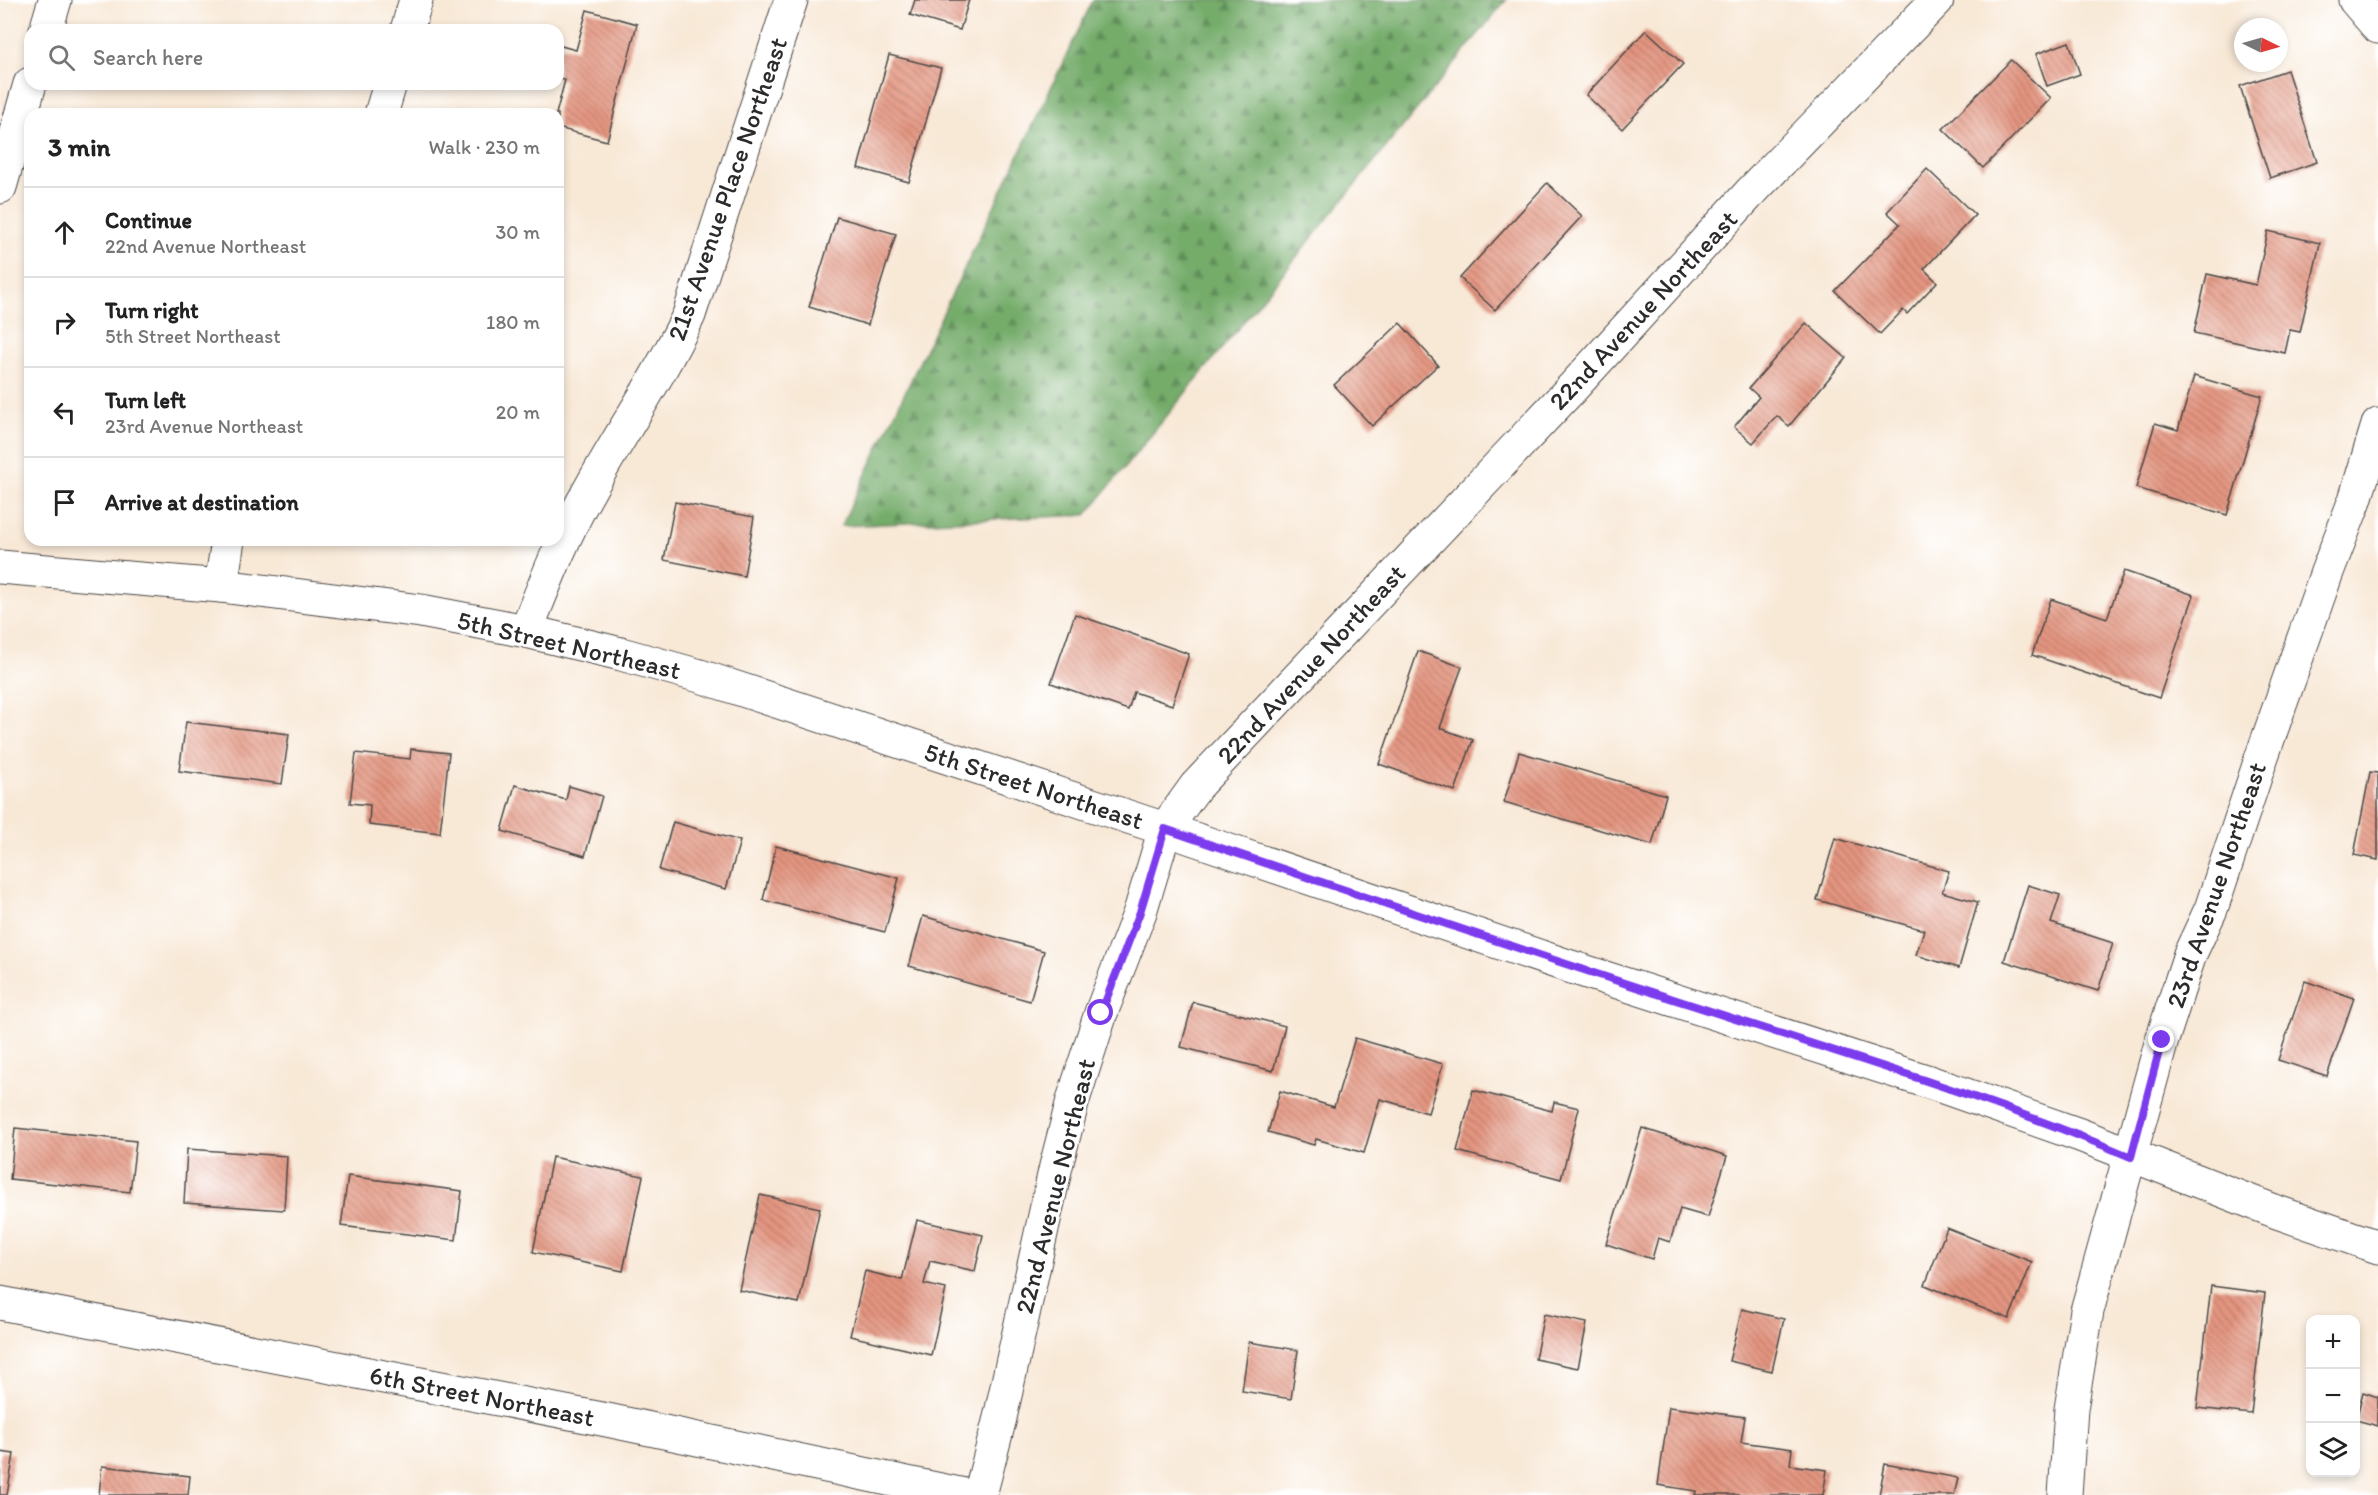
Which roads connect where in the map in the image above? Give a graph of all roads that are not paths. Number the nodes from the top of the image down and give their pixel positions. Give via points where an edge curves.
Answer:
1 (55, 0) edge
2 (416, 0) edge
3 (791, 0) edge
4 (1936, 0) edge
5 (2355, 0) edge
6 (48, 24) edge
7 (409, 24) edge
8 (2378, 27) edge
9 (28, 90) edge
10 (388, 90) edge
11 (383, 108) edge
12 (0, 187) edge
13 (2378, 425) edge
14 (564, 541) edge
15 (227, 546) edge
16 (561, 546) edge
17 (0, 567) edge
18 (221, 586) junction
19 (526, 631) junction
20 (1165, 829) junction
21 (2131, 1157) junction
22 (2378, 1247) edge
23 (0, 1303) edge
24 (964, 1495) edge
25 (980, 1495) edge
26 (2065, 1495) edge

1 - 6 street
2 - 7 street
3 - 14 street, 21st Avenue Place Northeast via 689,315 670,356 589,490
4 - 20 street, 22nd Avenue Northeast via 1196,786
5 - 8 street
9 - 12 street
10 - 11 street
13 - 21 street, 23rd Avenue Northeast via 2211,909 2190,954
15 - 18 street
16 - 19 street, 21st Avenue Place Northeast
17 - 18 street, 5th Street Northeast
18 - 19 street, 5th Street Northeast via 421,611
19 - 20 street, 5th Street Northeast via 700,676
20 - 21 street, 5th Street Northeast via 1929,1082
20 - 25 street, 22nd Avenue Northeast via 1140,912 1073,1100
21 - 22 street, 5th Street Northeast
21 - 26 street, 23rd Avenue Northeast via 2087,1311 2071,1409
23 - 24 street, 6th Street Northeast via 607,1420

